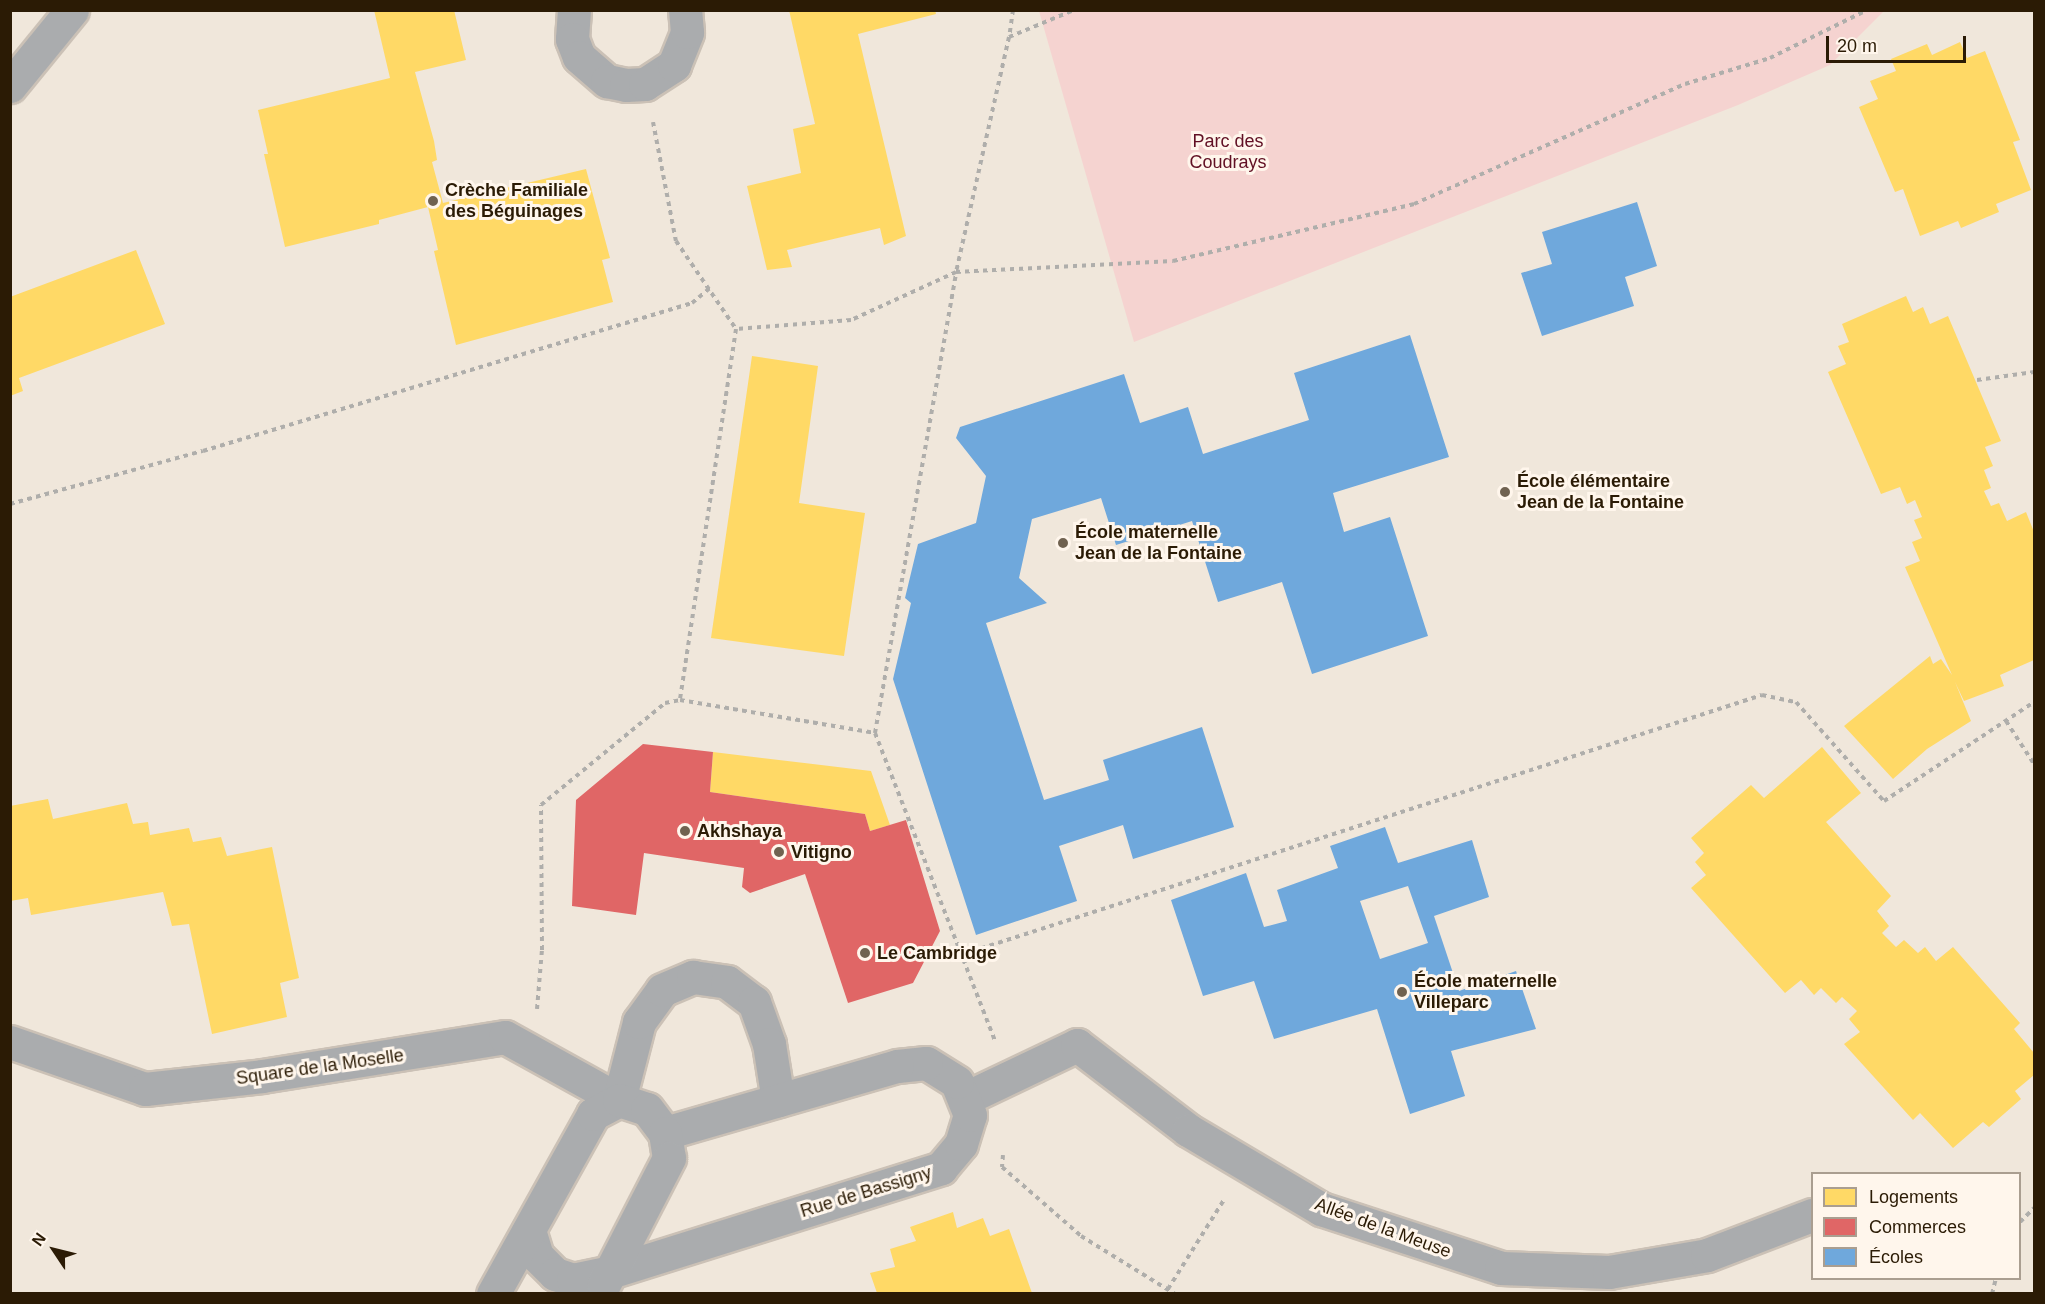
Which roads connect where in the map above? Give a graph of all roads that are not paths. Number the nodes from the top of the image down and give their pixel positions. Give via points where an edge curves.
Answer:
1 (72, 10) edge
2 (574, 10) edge
3 (685, 10) edge
4 (10, 86) edge
5 (10, 1042) edge
6 (966, 1098) junction
7 (619, 1100) junction
8 (778, 1100) junction
9 (665, 1133) junction
10 (1811, 1215) edge
11 (529, 1230) junction
12 (605, 1283) edge
13 (493, 1293) edge

1 - 4 street
2 - 3 street via 572,39 591,72 607,81 645,84 674,65 683,50 687,32
5 - 7 street, Square de la Moselle via 146,1089 308,1070 505,1037
6 - 8 street via 957,1082 926,1063 897,1066
6 - 10 street, Allée de la Meuse via 1077,1045 1188,1130 1321,1209 1501,1268 1609,1272 1707,1255
6 - 12 street, Rue de Bassigny via 970,1115 961,1144 941,1168
7 - 8 street via 639,1022 662,990 693,977 727,982 754,1002 769,1044
7 - 9 street via 647,1108
7 - 11 street via 593,1114
8 - 9 street
9 - 12 street via 669,1158
11 - 12 street, Rue de Bassigny via 537,1256 555,1274
11 - 13 street

